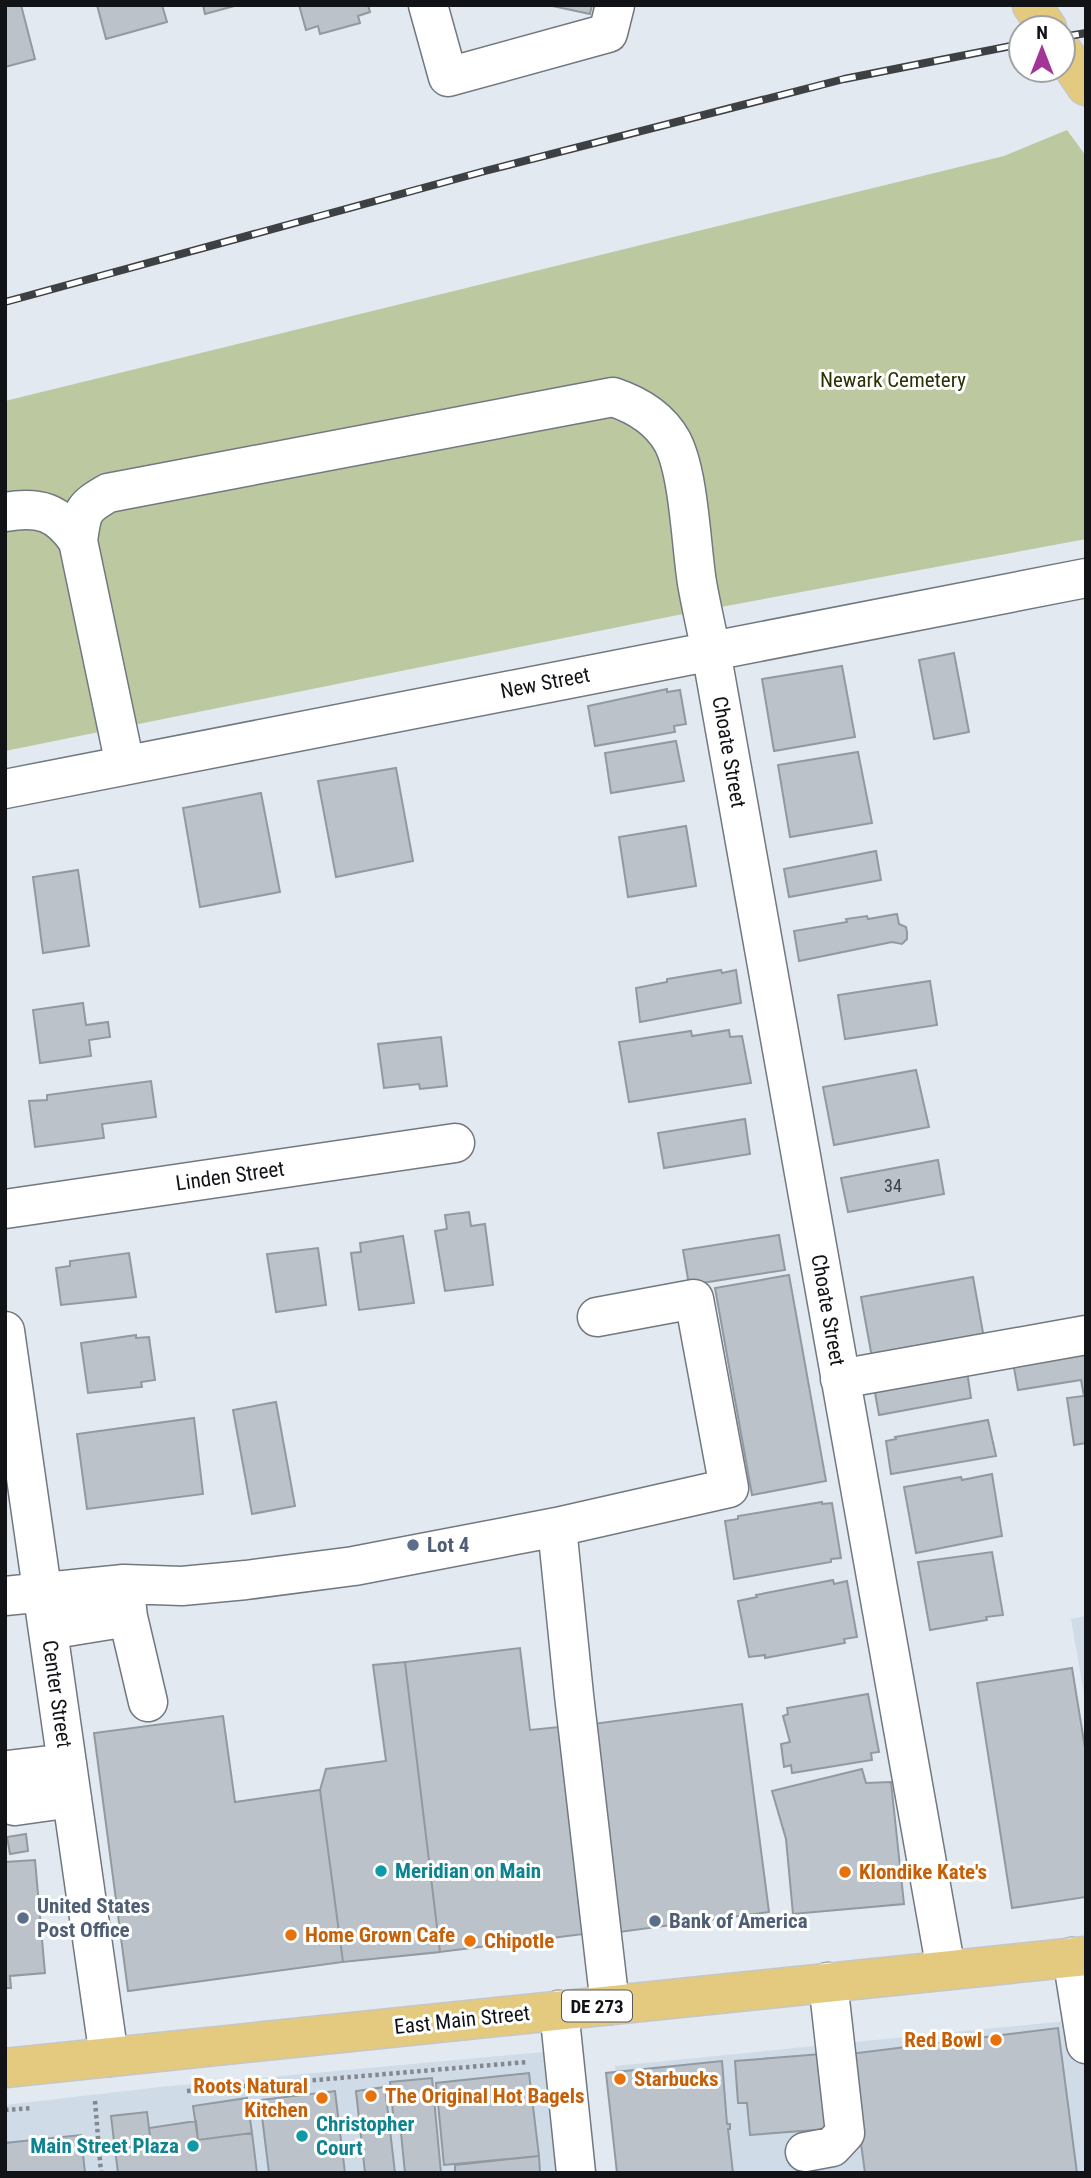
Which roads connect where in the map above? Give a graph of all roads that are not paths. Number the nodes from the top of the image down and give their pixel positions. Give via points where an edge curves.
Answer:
1 (428, 5) edge
2 (615, 5) edge
3 (5, 512) edge
4 (78, 541) junction
5 (1086, 578) edge
6 (711, 651) junction
7 (125, 765) junction
8 (5, 789) edge
9 (455, 1143) dead end
10 (5, 1209) edge
11 (597, 1317) dead end
12 (5, 1331) edge
13 (1086, 1335) edge
14 (840, 1379) junction
15 (557, 1527) junction
16 (20, 1542) edge
17 (42, 1593) junction
18 (5, 1597) edge
19 (126, 1600) junction
20 (48, 1630) junction
21 (148, 1702) dead end
22 (5, 1772) edge
23 (69, 1781) junction
24 (5, 1803) edge
25 (1079, 1956) edge
26 (946, 1970) junction
27 (828, 1982) junction
28 (610, 2005) junction
29 (559, 2010) junction
30 (1086, 2044) edge
31 (109, 2057) junction
32 (5, 2068) edge
33 (805, 2152) dead end
34 (576, 2173) edge

1 - 2 street via 448,77 608,33
3 - 4 street via 43,511 65,523
4 - 6 street, Choate Street via 88,505 108,493 613,397 634,404 672,441 681,469
4 - 7 street
5 - 6 street, New Street
6 - 7 street, New Street
6 - 14 street, Choate Street
7 - 8 street, New Street
9 - 10 street, Linden Street
11 - 15 street via 694,1299 729,1488
12 - 16 street, Center Street
13 - 14 street
14 - 26 street, Choate Street
15 - 19 street via 418,1555 182,1586
15 - 28 street
16 - 17 street, Center Street
17 - 18 street
17 - 19 street
17 - 20 street, Center Street
19 - 20 street
19 - 21 street
20 - 23 street, Center Street
22 - 23 street
23 - 24 street via 15,1806
23 - 31 street, Center Street
25 - 26 main road, East Main Street / DE 273
25 - 30 street
26 - 27 main road, East Main Street / DE 273
27 - 28 main road, East Main Street / DE 273
27 - 33 street via 845,2133 832,2147
28 - 29 main road, East Main Street / DE 273
29 - 31 main road, East Main Street / DE 273
29 - 34 street
31 - 32 main road, East Main Street / DE 273

